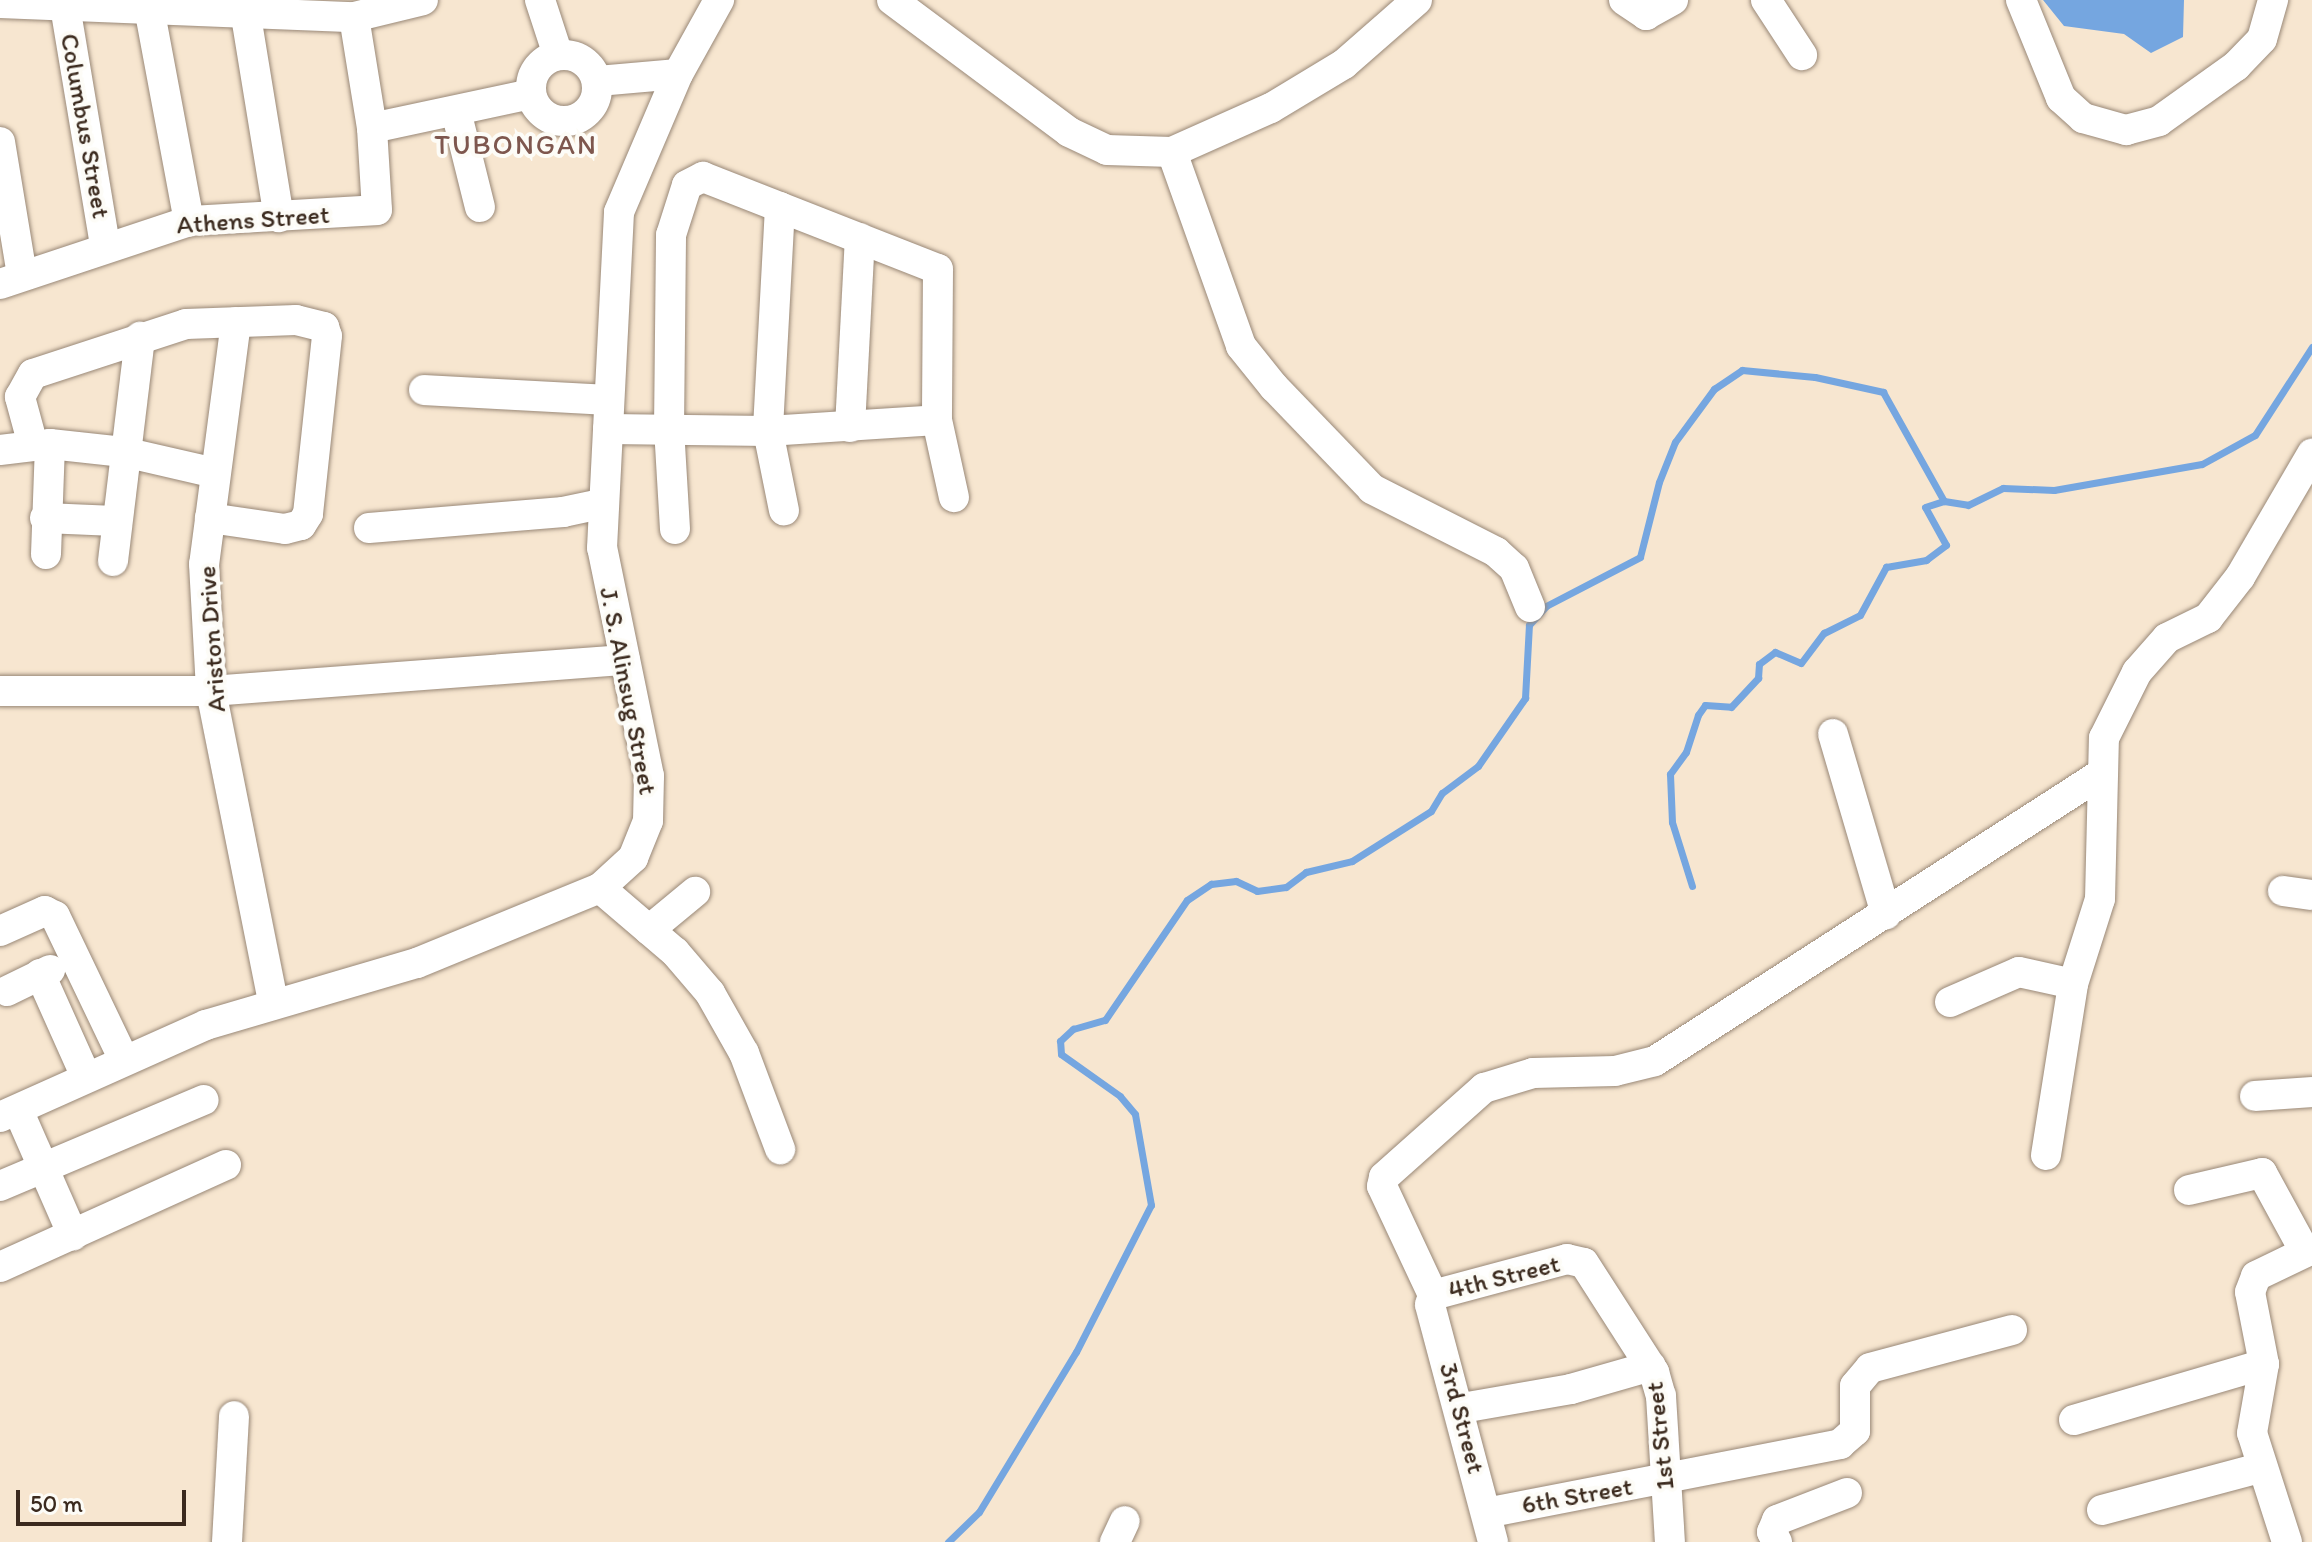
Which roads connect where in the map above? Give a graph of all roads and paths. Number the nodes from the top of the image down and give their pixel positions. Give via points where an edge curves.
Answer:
1 (423, 0) edge
2 (540, 0) edge
3 (719, 0) edge
4 (892, 0) edge
5 (1417, 0) edge
6 (1624, 0) edge
7 (1673, 0) edge
8 (1766, 0) edge
9 (2021, 0) edge
10 (2273, 0) edge
11 (0, 3) edge
12 (65, 6) junction
13 (245, 10) junction
14 (150, 13) junction
15 (354, 17) junction
16 (558, 55) junction
17 (1802, 55) dead end
18 (678, 74) junction
19 (598, 81) junction
20 (530, 94) junction
21 (456, 111) junction
22 (372, 128) junction
23 (0, 142) edge
24 (1172, 152) junction
25 (480, 207) dead end
26 (780, 207) junction
27 (279, 217) junction
28 (189, 221) junction
29 (860, 238) junction
30 (105, 245) junction
31 (11, 280) edge
32 (236, 322) junction
33 (140, 337) junction
34 (424, 390) dead end
35 (608, 415) junction
36 (937, 420) junction
37 (850, 427) junction
38 (669, 429) junction
39 (768, 431) junction
40 (41, 445) junction
41 (0, 450) edge
42 (124, 452) junction
43 (2312, 454) edge
44 (215, 473) junction
45 (954, 497) dead end
46 (601, 504) junction
47 (784, 510) dead end
48 (45, 518) junction
49 (210, 518) junction
50 (115, 521) junction
51 (369, 528) dead end
52 (675, 529) dead end
53 (46, 554) dead end
54 (113, 561) dead end
55 (1530, 607) dead end
56 (625, 660) junction
57 (0, 691) edge
58 (211, 691) junction
59 (1833, 734) dead end
60 (2101, 774) junction
61 (600, 888) junction
62 (695, 892) dead end
63 (1886, 914) junction
64 (649, 930) junction
65 (0, 931) edge
66 (2073, 984) junction
67 (7, 991) dead end
68 (273, 1001) junction
69 (1950, 1002) dead end
70 (124, 1060) junction
71 (86, 1077) junction
72 (2312, 1092) edge
73 (2255, 1096) dead end
74 (204, 1100) dead end
75 (9, 1114) edge
76 (780, 1149) dead end
77 (2046, 1155) dead end
78 (226, 1165) dead end
79 (42, 1166) junction
80 (0, 1186) edge
81 (2189, 1190) dead end
82 (73, 1235) junction
83 (2308, 1250) edge
84 (1576, 1259) joint
85 (0, 1267) edge
86 (1433, 1295) junction
87 (2012, 1330) dead end
88 (2264, 1364) junction
89 (1651, 1366) junction
90 (1462, 1408) junction
91 (234, 1416) dead end
92 (2074, 1420) dead end
93 (2260, 1468) junction
94 (1668, 1480) junction
95 (1847, 1493) dead end
96 (2102, 1510) dead end
97 (1486, 1513) junction
98 (227, 1542) edge
99 (1493, 1542) edge
100 (1670, 1542) edge
101 (1777, 1542) edge
102 (2287, 1542) edge

1 - 15 street
2 - 16 street
3 - 18 street, J. S. Alinsug Street
4 - 24 street via 1069,132 1107,150
5 - 24 street via 1344,64 1271,108
6 - 7 street via 1646,15
8 - 17 street
9 - 10 street via 2061,98 2083,118 2126,130 2159,121 2236,66 2262,39
11 - 12 street
12 - 14 street
12 - 30 street, Columbus Street
13 - 14 street
13 - 15 street
13 - 27 street
14 - 28 street
15 - 22 street
16 - 19 street via 575,56 590,66
16 - 20 street via 542,62 532,76
18 - 19 street
18 - 35 street, J. S. Alinsug Street via 619,212
19 - 20 street via 597,99 587,115 570,122 552,121
20 - 21 street
21 - 22 street
21 - 25 street
22 - 27 street, Athens Street via 379,206 372,212
23 - 31 street
24 - 55 street via 1241,346 1372,489 1496,552 1514,568
26 - 29 street
26 - 38 street via 703,177 687,185 671,235
26 - 39 street
27 - 28 street, Athens Street
28 - 30 street, Athens Street
29 - 36 street via 938,269
29 - 37 street
30 - 31 street, Athens Street
32 - 33 street via 186,324
32 - 44 street, Ariston Drive
32 - 49 street via 312,321 327,336 308,514 297,528 285,529
33 - 40 street via 33,374 20,397
33 - 42 street
34 - 35 street
35 - 38 street
35 - 46 street, J. S. Alinsug Street
36 - 37 street
36 - 45 street
37 - 39 street
38 - 39 street
38 - 52 street
39 - 47 street
40 - 41 street
40 - 42 street
40 - 48 street
42 - 44 street
42 - 50 street
43 - 60 street via 2240,577 2208,618 2167,638 2137,672 2104,738
44 - 49 street, Ariston Drive
46 - 51 street via 563,512
46 - 56 street, J. S. Alinsug Street via 607,586
48 - 50 street
48 - 53 street
49 - 58 street, Ariston Drive via 204,564
50 - 54 street
56 - 58 street
56 - 61 street, J. S. Alinsug Street via 651,799 633,858
57 - 58 street
58 - 68 street, Ariston Drive
59 - 63 street
60 - 63 street
60 - 66 street via 2100,899
61 - 64 street
61 - 68 street, J. S. Alinsug Street via 417,963
62 - 64 street
63 - 86 street, 3rd Street via 1655,1061 1615,1071 1503,1079 1421,1141 1389,1170 1382,1186
64 - 76 street via 702,982 731,1025
65 - 70 street via 45,911 55,916
66 - 69 street via 2019,972
66 - 77 street
67 - 71 street via 45,972
68 - 70 street, J. S. Alinsug Street
70 - 71 street, J. S. Alinsug Street
71 - 75 street, J. S. Alinsug Street
72 - 73 street
74 - 79 street
75 - 79 street
78 - 82 street
79 - 80 street
79 - 82 street
81 - 83 street via 2262,1173
82 - 85 street
83 - 88 street via 2251,1283
84 - 86 street, 4th Street
84 - 89 street, 1st Street via 1584,1263
86 - 90 street, 3rd Street via 1430,1305
87 - 94 street, 6th Street via 1870,1368 1855,1386 1855,1431 1840,1444
88 - 92 street
88 - 93 street via 2252,1433
89 - 90 street via 1571,1389
89 - 94 street, 1st Street via 1661,1396
90 - 97 street, 3rd Street
91 - 98 street
93 - 96 street
93 - 102 street
94 - 97 street, 6th Street
94 - 100 street, 1st Street
95 - 101 street via 1777,1520 1772,1525
97 - 99 street, 3rd Street

